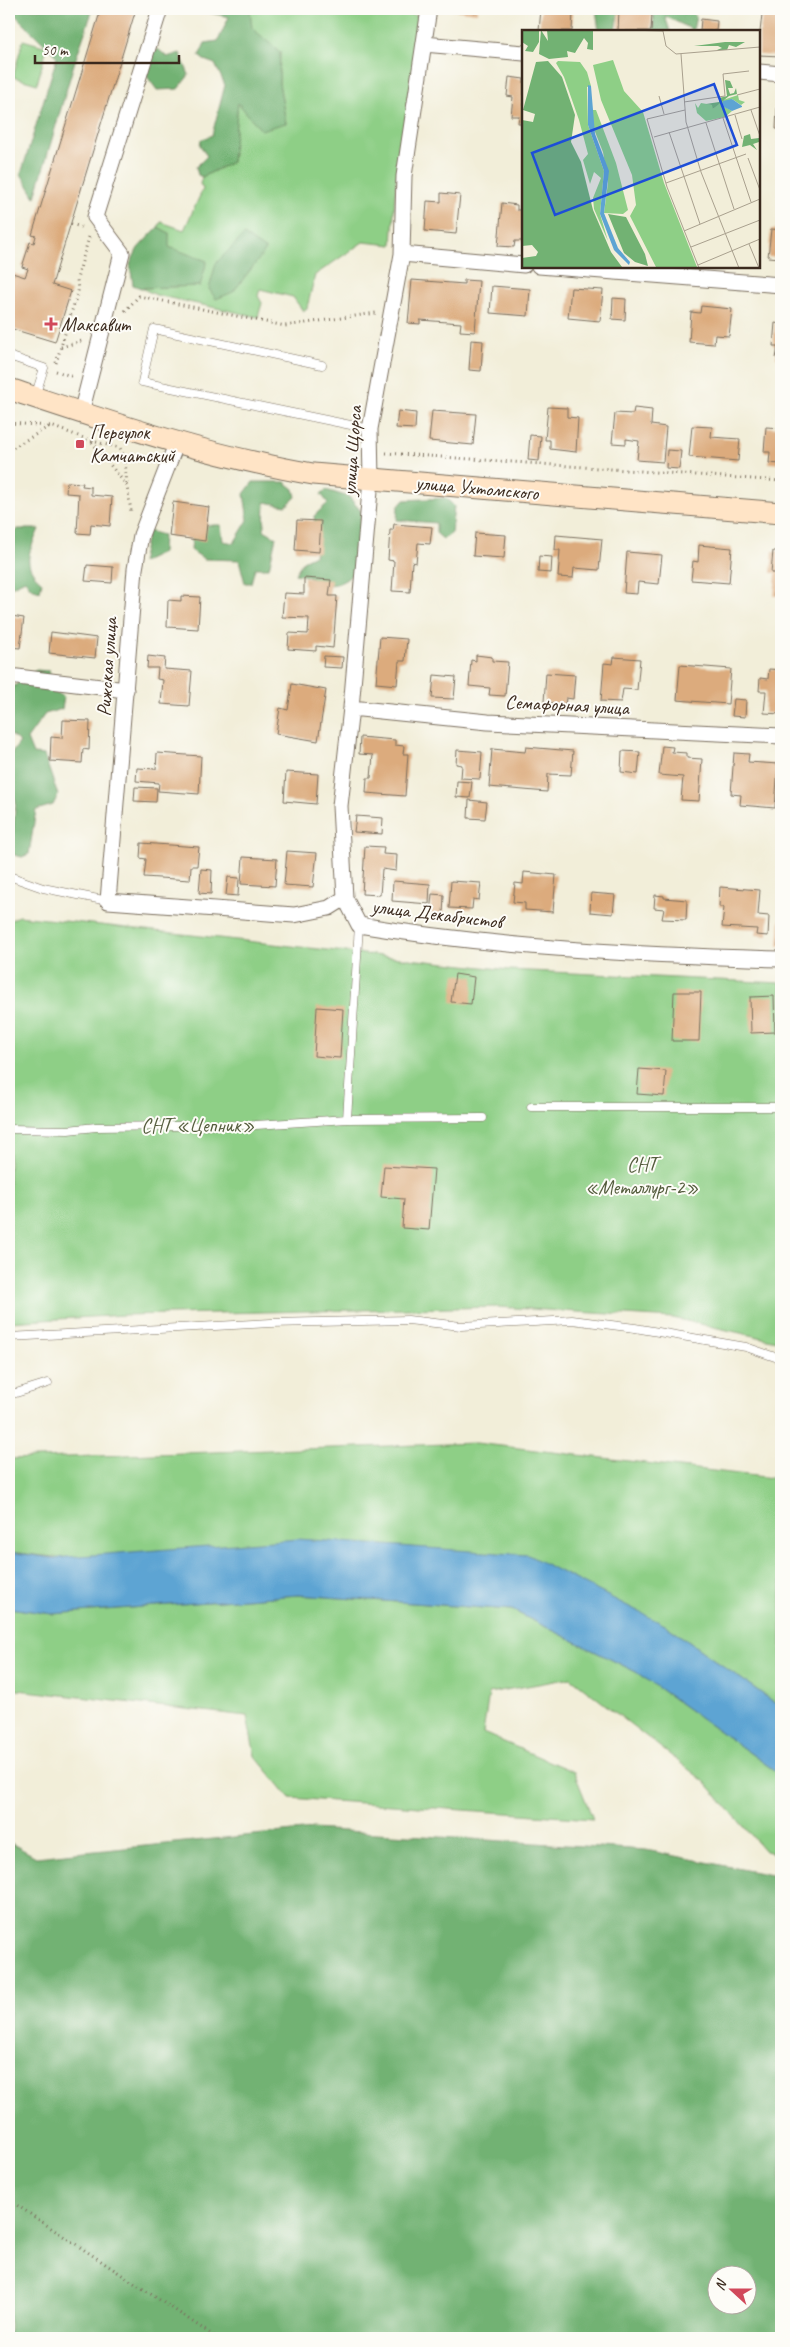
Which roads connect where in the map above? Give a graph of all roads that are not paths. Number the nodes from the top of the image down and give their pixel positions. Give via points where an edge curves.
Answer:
1 (160, 9) edge
2 (429, 9) edge
3 (424, 44) junction
4 (522, 53) edge
5 (760, 72) edge
6 (781, 74) edge
7 (402, 254) junction
8 (522, 265) edge
9 (564, 268) edge
10 (781, 285) edge
11 (9, 356) edge
12 (322, 365) dead end
13 (9, 388) edge
14 (35, 397) junction
15 (81, 413) junction
16 (370, 429) junction
17 (177, 442) junction
18 (371, 479) junction
19 (781, 513) edge
20 (9, 676) edge
21 (126, 690) junction
22 (351, 708) junction
23 (781, 736) edge
24 (9, 876) edge
25 (345, 898) junction
26 (108, 901) junction
27 (359, 925) junction
28 (781, 959) edge
29 (531, 1107) dead end
30 (781, 1107) edge
31 (347, 1118) junction
32 (483, 1118) dead end
33 (9, 1129) edge
34 (9, 1337) edge
35 (781, 1359) edge
36 (48, 1383) dead end
37 (9, 1392) edge

1 - 15 street via 95,217 122,254
2 - 3 street, улица Щорса
3 - 4 street
3 - 7 street, улица Щорса via 404,176
5 - 6 street
7 - 8 street
7 - 16 street, улица Щорса
9 - 10 street
11 - 14 lane via 44,368
12 - 16 lane via 154,329 142,382
13 - 14 street, улица Ухтомского
14 - 15 street, улица Ухтомского
15 - 17 street, улица Ухтомского
16 - 18 street, улица Щорса
17 - 18 street, улица Ухтомского via 253,463 312,474
17 - 21 street, Рижская улица via 141,534 135,569
18 - 19 street, улица Ухтомского
18 - 22 street, улица Щорса
20 - 21 street
21 - 26 street, Рижская улица
22 - 23 street, Семафорная улица via 488,722
22 - 25 street, улица Щорса via 340,806
24 - 26 lane via 43,888
25 - 26 street, улица Декабристов via 329,908 294,915
25 - 27 street, улица Декабристов
27 - 28 street, улица Декабристов via 425,936 669,956
27 - 31 lane
29 - 30 lane
31 - 32 lane
31 - 33 lane via 256,1125
34 - 35 lane via 271,1323 408,1320 461,1326 572,1320 746,1347
36 - 37 lane via 16,1393

